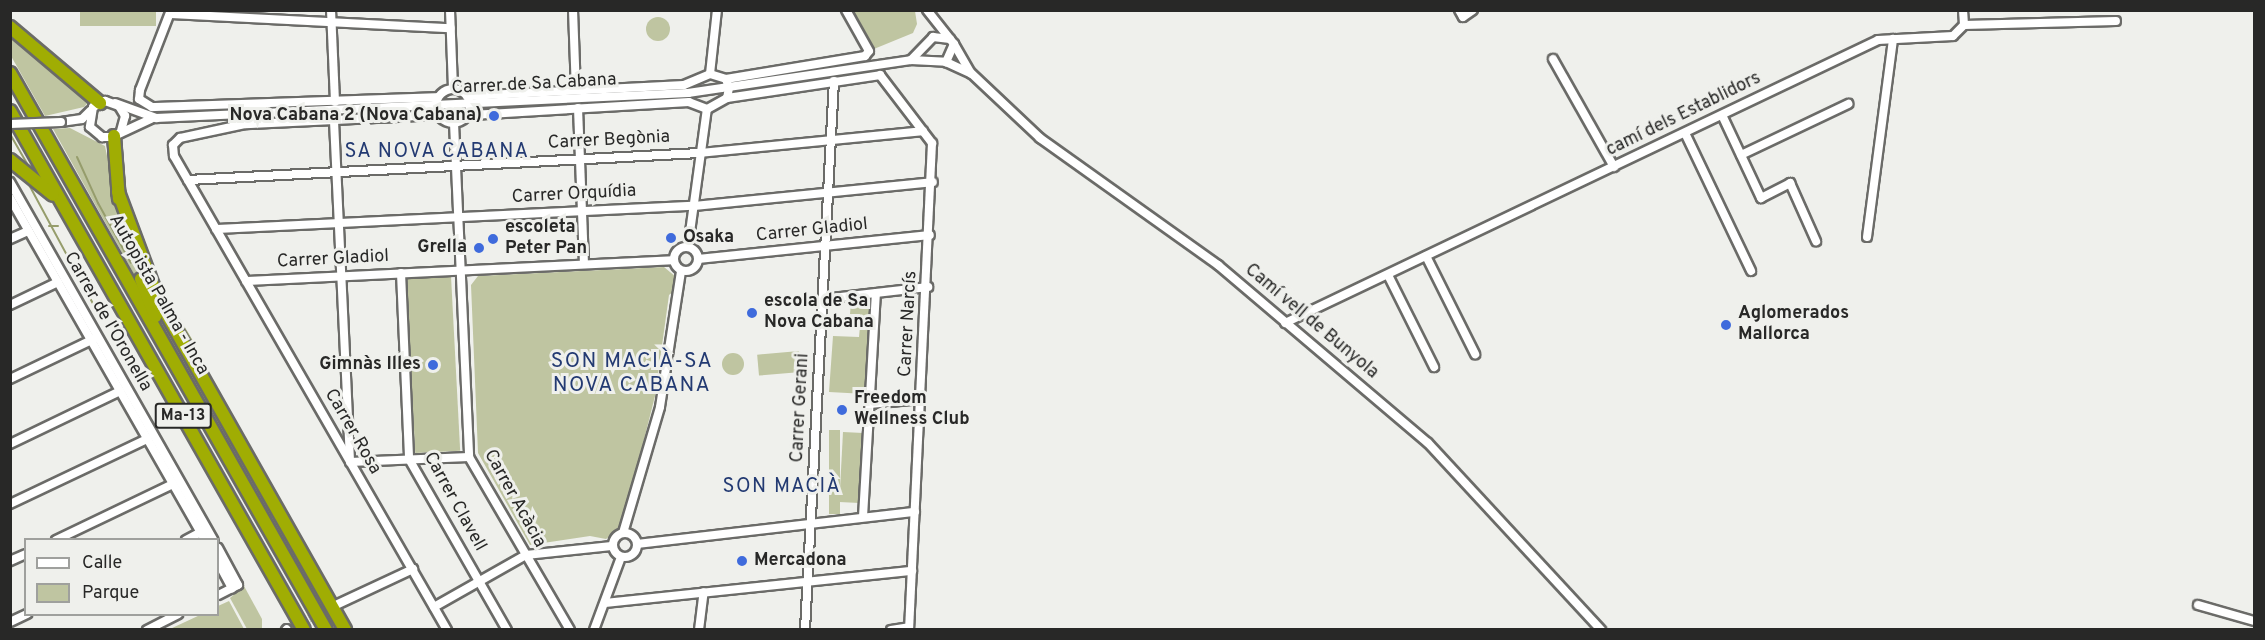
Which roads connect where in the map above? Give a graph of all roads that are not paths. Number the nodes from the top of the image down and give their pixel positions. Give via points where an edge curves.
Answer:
1 (330, 10) edge
2 (450, 10) edge
3 (573, 10) edge
4 (717, 10) edge
5 (846, 10) edge
6 (927, 10) edge
7 (1459, 10) edge
8 (1473, 10) edge
9 (1963, 10) edge
10 (171, 12) edge
11 (933, 19) junction
12 (2116, 21) dead end
13 (331, 22) junction
14 (1964, 25) junction
15 (10, 27) edge
16 (451, 28) junction
17 (933, 37) junction
18 (1893, 39) junction
19 (953, 42) junction
20 (927, 47) junction
21 (1553, 59) dead end
22 (911, 60) junction
23 (933, 61) junction
24 (946, 62) junction
25 (10, 73) edge
26 (971, 73) junction
27 (710, 74) junction
28 (726, 79) junction
29 (694, 81) junction
30 (834, 81) junction
31 (729, 88) junction
32 (453, 89) junction
33 (576, 90) junction
34 (689, 98) junction
35 (727, 98) junction
36 (468, 100) junction
37 (335, 102) junction
38 (115, 103) junction
39 (1848, 104) dead end
40 (96, 105) junction
41 (438, 106) junction
42 (578, 108) junction
43 (707, 109) junction
44 (10, 111) edge
45 (467, 115) junction
46 (1722, 115) junction
47 (156, 118) junction
48 (334, 121) junction
49 (61, 122) junction
50 (454, 123) junction
51 (10, 124) edge
52 (93, 131) junction
53 (923, 131) junction
54 (118, 133) junction
55 (1685, 133) junction
56 (831, 140) junction
57 (700, 153) junction
58 (1741, 155) junction
59 (10, 160) edge
60 (580, 160) junction
61 (456, 165) junction
62 (1614, 167) junction
63 (336, 170) junction
64 (188, 180) junction
65 (10, 182) edge
66 (933, 182) junction
67 (829, 191) junction
68 (118, 192) junction
69 (10, 198) edge
70 (64, 206) junction
71 (693, 206) junction
72 (582, 212) junction
73 (458, 216) junction
74 (339, 223) junction
75 (216, 229) junction
76 (28, 231) junction
77 (930, 235) junction
78 (1867, 237) dead end
79 (10, 239) edge
80 (1816, 241) dead end
81 (688, 247) junction
82 (826, 247) junction
83 (1426, 256) junction
84 (698, 259) junction
85 (673, 260) junction
86 (584, 264) junction
87 (460, 270) junction
88 (681, 271) junction
89 (1751, 271) dead end
90 (401, 273) junction
91 (1388, 275) junction
92 (341, 276) junction
93 (246, 281) junction
94 (58, 282) junction
95 (927, 287) junction
96 (876, 293) junction
97 (823, 299) junction
98 (10, 305) edge
99 (1285, 323) junction
100 (94, 339) junction
101 (1475, 354) dead end
102 (171, 356) junction
103 (1434, 367) dead end
104 (10, 380) edge
105 (120, 392) junction
106 (921, 399) junction
107 (870, 404) junction
108 (147, 439) junction
109 (10, 444) edge
110 (469, 457) junction
111 (409, 459) junction
112 (350, 462) junction
113 (173, 484) junction
114 (10, 504) edge
115 (915, 512) junction
116 (863, 517) junction
117 (811, 523) junction
118 (624, 533) junction
119 (203, 536) edge
120 (60, 538) edge
121 (212, 538) edge
122 (637, 544) junction
123 (612, 546) junction
124 (219, 550) edge
125 (24, 555) edge
126 (526, 555) junction
127 (621, 556) junction
128 (10, 561) edge
129 (219, 564) edge
130 (413, 569) junction
131 (912, 571) junction
132 (808, 581) junction
133 (480, 582) junction
134 (232, 588) junction
135 (704, 592) junction
136 (219, 594) edge
137 (604, 603) junction
138 (338, 604) tunnel mouth
139 (2198, 604) dead end
140 (434, 607) junction
141 (25, 616) edge
142 (176, 616) edge
143 (2254, 621) edge
144 (10, 622) edge
145 (909, 628) edge
146 (147, 630) edge
147 (304, 630) edge
148 (326, 630) edge
149 (345, 630) edge
150 (447, 630) edge
151 (507, 630) edge
152 (570, 630) edge
153 (594, 630) edge
154 (699, 630) edge
155 (806, 630) edge
156 (891, 630) edge
157 (1601, 630) edge

1 - 13 street
2 - 16 street
3 - 33 street
4 - 27 street
5 - 28 street via 869,51 865,56
6 - 11 street, Camí vell de Bunyola
7 - 8 street via 1463,17
9 - 14 street
10 - 13 street
10 - 37 street via 139,99 152,107
11 - 17 street
11 - 19 street, Camí vell de Bunyola
12 - 14 street, camí dels Establidors
13 - 16 street
13 - 37 street
14 - 18 street, camí dels Establidors via 1953,36
15 - 40 highway
16 - 32 street
17 - 19 street
17 - 20 street
18 - 46 street, camí dels Establidors via 1878,40
18 - 78 street
19 - 24 street
19 - 26 street, Camí vell de Bunyola
20 - 22 street
20 - 23 street
21 - 62 street
22 - 23 street, Carrer de Sa Cabana
22 - 31 street, Carrer de Sa Cabana
23 - 24 street, Camí vell de Bunyola
24 - 26 street, Camí vell de Bunyola
25 - 102 highway, Autopista Palma - Inca / Ma-13
26 - 99 street, Camí vell de Bunyola via 1040,138 1218,265
27 - 28 street
27 - 29 street
28 - 31 street
29 - 33 street
29 - 34 street
30 - 35 street
30 - 53 street, Carrer Narcís via 880,75
30 - 56 street, Carrer Gerani
31 - 34 street, Carrer de Sa Cabana
31 - 35 street
32 - 36 street
32 - 41 street
33 - 36 street
34 - 36 street, Carrer de Sa Cabana
34 - 42 street
34 - 43 street
35 - 43 street
36 - 41 street, Carrer de Sa Cabana
36 - 45 street
37 - 41 street
38 - 40 street
38 - 47 street, Carrer de Sa Cabana
38 - 54 street via 124,116
39 - 58 street
40 - 49 street via 82,119
40 - 52 street
41 - 47 street, Carrer de Sa Cabana
41 - 48 street
41 - 50 street
42 - 45 street
42 - 60 street
43 - 57 street
44 - 70 highway, Autopista Palma - Inca / Ma-13
45 - 50 street
46 - 55 street, camí dels Establidors
46 - 58 street
47 - 54 street, Carrer de Sa Cabana
48 - 63 street
48 - 64 street, Carrer Rosa via 245,124 180,138 173,145 174,156
49 - 51 street, bridge
49 - 52 street
50 - 61 street, Carrer Acàcia
52 - 54 street
53 - 56 street, Carrer Begònia
53 - 66 street, Carrer Narcís via 935,153
54 - 68 highway
55 - 62 street, camí dels Establidors
55 - 89 street
56 - 57 street, Carrer Begònia
56 - 67 street, Carrer Gerani
57 - 60 street, Carrer Begònia
57 - 71 street
58 - 80 street via 1761,198 1790,183
59 - 70 highway
60 - 61 street, Carrer Begònia
60 - 72 street
61 - 63 street, Carrer Begònia
61 - 73 street, Carrer Acàcia
62 - 83 street, camí dels Establidors
63 - 64 street, Carrer Begònia
63 - 74 street
64 - 75 street, Carrer Rosa
65 - 100 street, Carrer de l'Oronella
66 - 67 street, Carrer Orquídia
66 - 77 street, Carrer Narcís
67 - 71 street, Carrer Orquídia
67 - 82 street, Carrer Gerani
68 - 102 highway via 139,273
68 - 149 highway via 166,314
69 - 76 street, Carrer de l'Oronella
70 - 147 highway, Autopista Palma - Inca / Ma-13
71 - 72 street, Carrer Orquídia
71 - 81 street
72 - 73 street, Carrer Orquídia
72 - 86 street
73 - 74 street, Carrer Orquídia
73 - 87 street, Carrer Acàcia
74 - 75 street, Carrer Orquídia
74 - 92 street
75 - 93 street, Carrer Rosa
76 - 79 street
76 - 94 street, Carrer de l'Oronella
77 - 82 street, Carrer Gladiol
77 - 95 street, Carrer Narcís
81 - 84 street
81 - 85 street via 676,251
82 - 84 street, Carrer Gladiol
82 - 97 street, Carrer Gerani
83 - 91 street, camí dels Establidors
83 - 101 street
84 - 88 street via 693,269
85 - 86 street, Carrer Gladiol
85 - 88 street
86 - 87 street, Carrer Gladiol
87 - 90 street, Carrer Gladiol
87 - 110 street, Carrer Acàcia
88 - 118 street via 660,407
90 - 92 street, Carrer Gladiol
90 - 111 street, Carrer Clavell
91 - 99 street, camí dels Establidors
91 - 103 street
92 - 93 street, Carrer Gladiol
92 - 112 street
93 - 112 street, Carrer Rosa
94 - 98 street
94 - 100 street, Carrer de l'Oronella
95 - 96 street
95 - 106 street, Carrer Narcís
96 - 97 street
96 - 107 street
97 - 117 street, Carrer Gerani
99 - 157 street, Camí vell de Bunyola via 1468,482
100 - 104 street
100 - 105 street, Carrer de l'Oronella
100 - 121 street, Carrer de l'Oronella
102 - 148 highway, Autopista Palma - Inca / Ma-13
105 - 108 street, Carrer de l'Oronella
105 - 109 street
106 - 107 street
106 - 115 street, Carrer Narcís
107 - 116 street
108 - 113 street, Carrer de l'Oronella
108 - 114 street
110 - 111 street
110 - 126 street, Carrer Acàcia
111 - 112 street
111 - 133 street, Carrer Clavell
112 - 130 street, Carrer Rosa
113 - 119 street, Carrer de l'Oronella
113 - 120 street
115 - 116 street
115 - 131 street, Carrer Narcís
116 - 117 street
117 - 122 street
117 - 132 street, Carrer Gerani
118 - 122 street
118 - 123 street
122 - 127 street via 633,554
123 - 126 street
123 - 127 street
124 - 134 street via 238,585
125 - 128 street
126 - 133 street
126 - 152 street, Carrer Acàcia
127 - 137 street
129 - 134 street
130 - 138 street
130 - 140 street, Carrer Rosa
131 - 132 street
131 - 145 street, Carrer Narcís
132 - 135 street
132 - 155 street, Carrer Gerani
133 - 140 street
133 - 151 street, Carrer Clavell
134 - 136 street
135 - 137 street
135 - 154 street
137 - 153 street
139 - 143 street
140 - 150 street, Carrer Rosa
141 - 144 street
142 - 146 street
145 - 156 street

